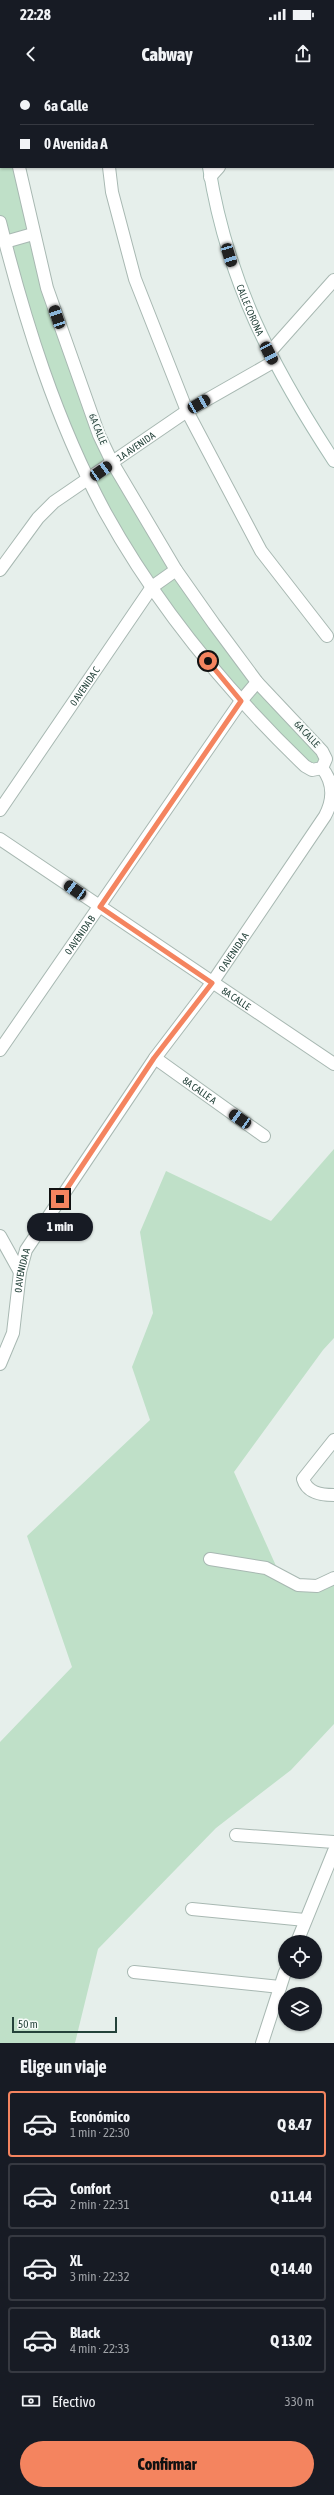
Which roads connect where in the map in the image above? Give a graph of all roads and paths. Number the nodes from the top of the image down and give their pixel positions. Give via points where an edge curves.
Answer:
1 (19, 168) edge
2 (109, 168) edge
3 (209, 172) edge
4 (0, 222) edge
5 (33, 234) junction
6 (5, 242) junction
7 (334, 280) edge
8 (271, 357) junction
9 (187, 411) junction
10 (334, 461) edge
11 (112, 462) junction
12 (89, 479) junction
13 (0, 570) edge
14 (176, 570) junction
15 (152, 588) junction
16 (327, 636) dead end
17 (257, 682) junction
18 (241, 701) junction
19 (322, 768) junction
20 (0, 810) edge
21 (0, 838) edge
22 (100, 907) junction
23 (212, 983) junction
24 (0, 1050) edge
25 (154, 1058) junction
26 (334, 1064) edge
27 (264, 1136) dead end
28 (0, 1236) edge
29 (20, 1272) junction
30 (0, 1364) edge
31 (334, 1440) edge
32 (334, 1495) edge
33 (210, 1559) dead end
34 (334, 1578) edge
35 (236, 1835) dead end
36 (334, 1842) edge
37 (334, 1852) edge
38 (192, 1909) dead end
39 (305, 1920) junction
40 (299, 1935) edge
41 (134, 1972) dead end
42 (283, 1979) edge
43 (280, 1987) joint
44 (278, 1993) edge
45 (262, 2043) edge

1 - 5 street, 6A CALLE
2 - 9 street via 112,192 136,279
3 - 8 street, CALLE CORONA via 225,242 242,294
4 - 6 street
5 - 6 street
5 - 11 street, 6A CALLE via 47,288 74,367
6 - 12 street via 44,373
7 - 8 street, 1A AVENIDA
8 - 9 street, 1A AVENIDA
8 - 10 street, CALLE CORONA
9 - 11 street, 1A AVENIDA
9 - 16 street via 261,551
11 - 12 street, 1A AVENIDA
11 - 14 street, 6A CALLE
12 - 13 street, 1A AVENIDA via 59,498 43,512
12 - 15 street via 105,512
14 - 15 street, 0 AVENIDA C
14 - 17 street, 6A CALLE
15 - 18 street
15 - 20 street, 0 AVENIDA C
17 - 18 street, 0 AVENIDA B
17 - 19 street, 6A CALLE via 322,751 326,760
18 - 19 street via 305,766 312,770
18 - 22 street, 0 AVENIDA B
19 - 23 street, 0 AVENIDA A via 328,775 333,791 330,807
21 - 22 street, 8A CALLE
22 - 23 street, 8A CALLE
22 - 24 street, 0 AVENIDA B
23 - 25 street, 0 AVENIDA A
23 - 26 street, 8A CALLE
25 - 27 street, 8A CALLE A
25 - 29 street, 0 AVENIDA A via 26,1250
28 - 29 street
29 - 30 street, 0 AVENIDA A via 14,1327
31 - 32 street via 303,1479 304,1485 310,1491
33 - 34 street via 266,1568 298,1585 317,1586
35 - 36 street
37 - 39 street
38 - 39 street
39 - 40 street
41 - 43 street
42 - 43 street
44 - 45 street

